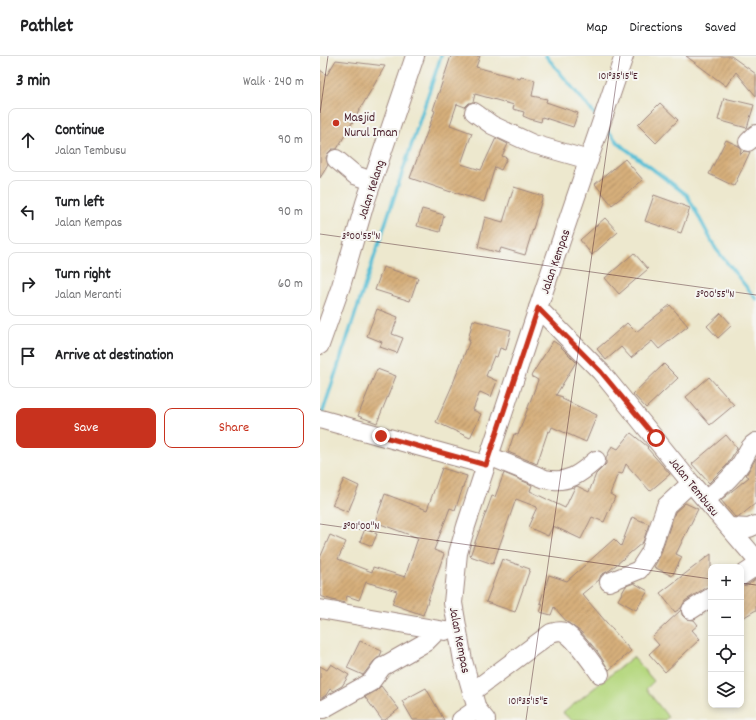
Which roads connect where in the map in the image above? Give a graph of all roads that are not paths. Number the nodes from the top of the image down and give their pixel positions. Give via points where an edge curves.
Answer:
1 (415, 56) edge
2 (624, 56) edge
3 (474, 112) dead end
4 (336, 159) dead end
5 (589, 160) junction
6 (372, 181) junction
7 (538, 308) junction
8 (320, 345) edge
9 (326, 421) edge
10 (756, 442) edge
11 (596, 460) dead end
12 (487, 461) junction
13 (691, 483) junction
14 (706, 500) junction
15 (756, 525) edge
16 (729, 527) junction
17 (756, 558) edge
18 (756, 566) edge
19 (744, 574) edge
20 (609, 582) dead end
21 (708, 599) edge
22 (320, 609) edge
23 (691, 610) dead end
24 (438, 630) junction
25 (457, 633) junction
26 (600, 674) dead end
27 (478, 707) edge
28 (323, 709) dead end
29 (461, 720) edge

1 - 6 street, Jalan Kelang
2 - 5 street, Jalan Kempas
3 - 5 street via 492,126 533,144
4 - 6 street via 355,175
5 - 7 street, Jalan Kempas
6 - 8 street, Jalan Kelang via 341,286
7 - 12 street, Jalan Kempas
7 - 13 street, Jalan Tembusu via 601,372
9 - 12 street
10 - 14 street via 747,450 732,475
11 - 12 street via 582,472 561,481 545,479
12 - 25 street, Jalan Kempas via 458,553 453,603
13 - 14 street, Jalan Tembusu
13 - 20 street via 666,506 650,554 639,570
14 - 16 street, Jalan Tembusu
15 - 16 street via 749,528
16 - 17 street, Jalan Tembusu
18 - 19 street
21 - 23 street
22 - 24 street
24 - 25 street
24 - 28 street via 426,642 382,667 371,682
25 - 27 street, Jalan Kempas
26 - 27 street via 573,640 564,632 557,631 551,633
27 - 29 street

